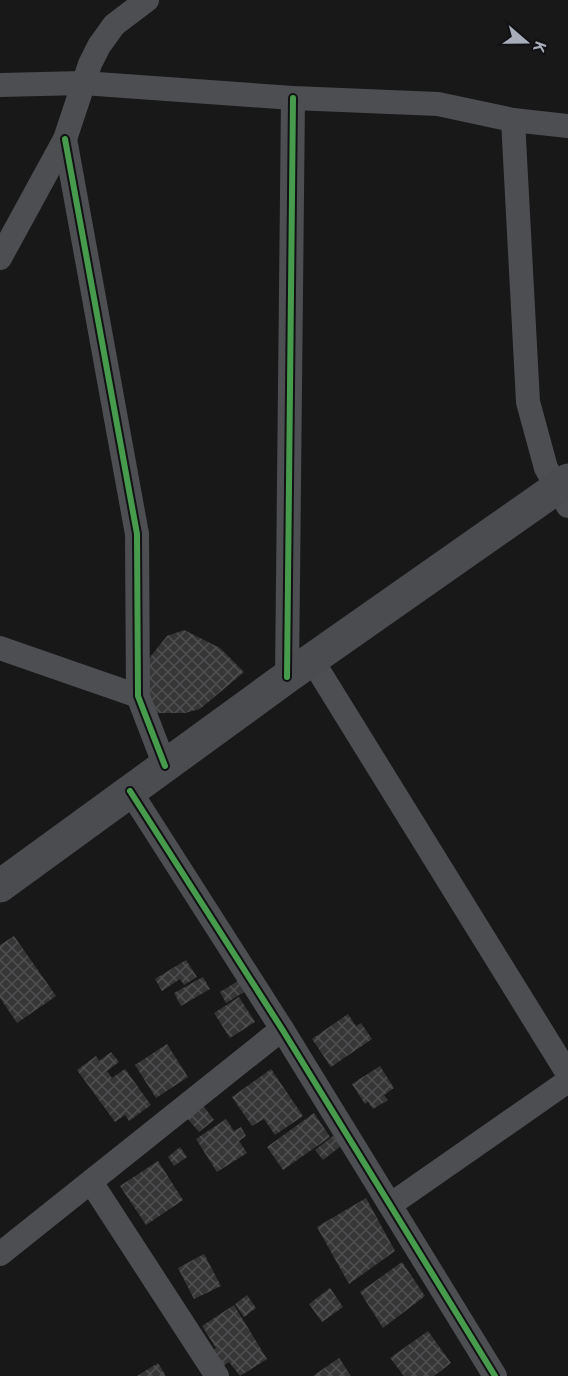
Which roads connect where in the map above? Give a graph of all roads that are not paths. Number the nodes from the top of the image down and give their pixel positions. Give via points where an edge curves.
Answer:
1 (147, 0) edge
2 (83, 83) junction
3 (0, 85) edge
4 (293, 98) junction
5 (513, 120) junction
6 (568, 126) edge
7 (65, 139) junction
8 (0, 258) edge
9 (564, 491) edge
10 (0, 648) edge
11 (300, 668) junction
12 (138, 696) junction
13 (165, 766) junction
14 (130, 792) junction
15 (0, 886) edge
16 (282, 1029) junction
17 (568, 1074) edge
18 (568, 1081) edge
19 (91, 1182) junction
20 (390, 1205) junction
21 (0, 1254) edge
22 (217, 1376) edge
23 (495, 1376) edge

1 - 2 street via 114,25 99,46
2 - 3 street
2 - 4 street
2 - 7 street
4 - 5 street via 438,104
4 - 11 street
5 - 6 street
5 - 9 street via 526,390 538,447
7 - 8 street
7 - 12 street via 137,534
9 - 11 main road
10 - 12 street
11 - 13 main road
11 - 17 street
12 - 13 street
13 - 14 main road
14 - 15 main road
14 - 16 street
16 - 19 street
16 - 20 street
18 - 20 street
19 - 21 street
19 - 22 street
20 - 23 street

